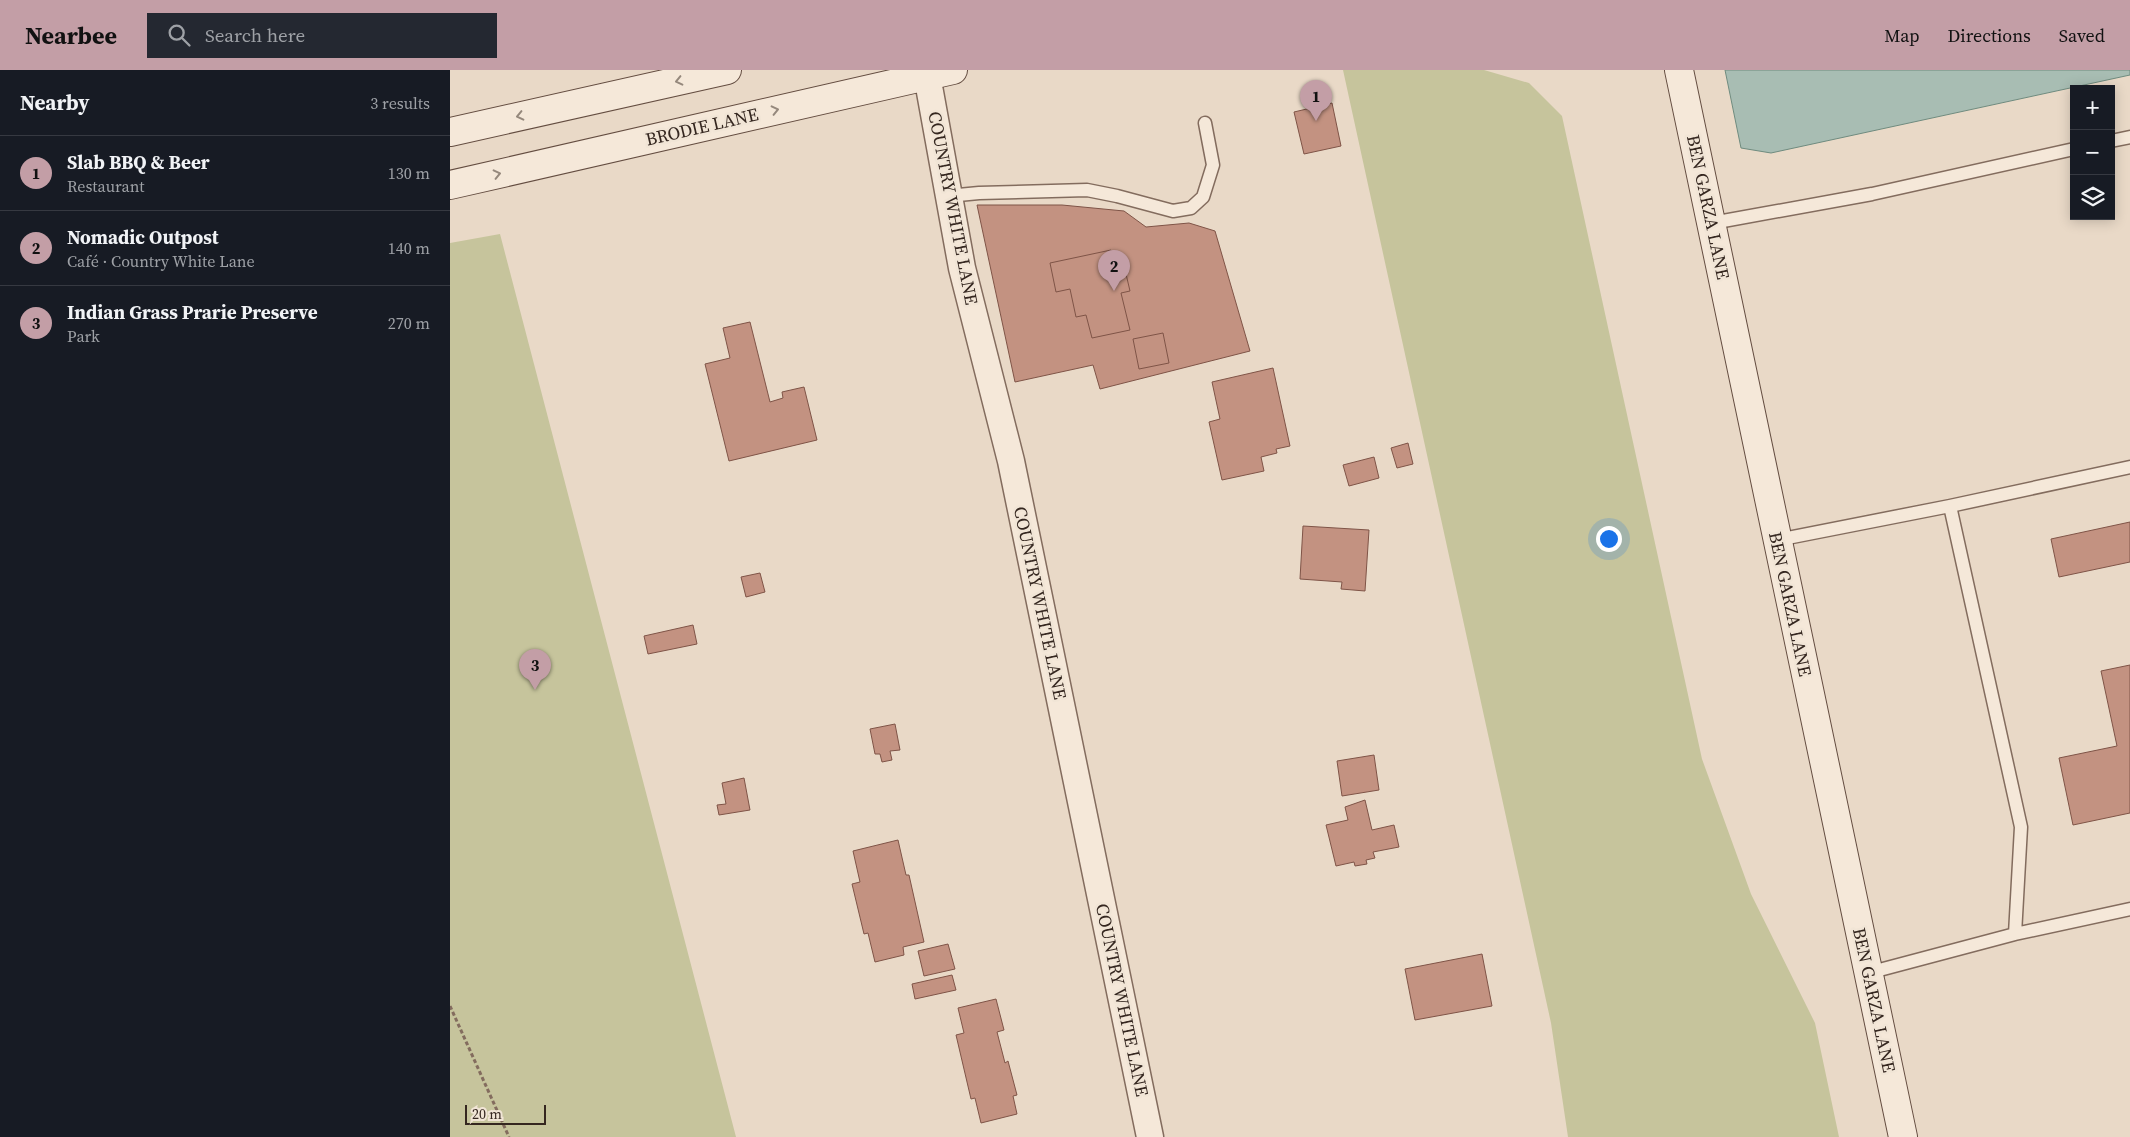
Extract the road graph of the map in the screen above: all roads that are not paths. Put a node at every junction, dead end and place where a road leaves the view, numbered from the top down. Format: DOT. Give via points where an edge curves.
graph roads {
  1 [pos="726,70"];
  2 [pos="953,70"];
  3 [pos="1679,70"];
  4 [pos="926,73"];
  5 [pos="1205,123"];
  6 [pos="450,132"];
  7 [pos="2130,137"];
  8 [pos="2115,140"];
  9 [pos="2070,150"];
  10 [pos="450,185"];
  11 [pos="948,196"];
  12 [pos="1712,223"];
  13 [pos="2130,467"];
  14 [pos="1950,506"];
  15 [pos="1777,540"];
  16 [pos="2130,909"];
  17 [pos="2015,934"];
  18 [pos="1868,973"];
  19 [pos="1150,1137"];
  20 [pos="1903,1137"];
  1 -- 6 [label="street, one-way"];
  2 -- 4 [label="street, BRODIE LANE"];
  3 -- 12 [label="street, BEN GARZA LANE"];
  10 -- 4 [label="street, BRODIE LANE, one-way"];
  4 -- 11 [label="street, COUNTRY WHITE LANE"];
  5 -- 11 [label="lane" via="1213,165 1203,197 1191,208 1173,211 1087,190 979,192"];
  7 -- 8 [label="lane"];
  9 -- 12 [label="lane" via="1872,194"];
  11 -- 19 [label="street, COUNTRY WHITE LANE" via="962,268 1011,461"];
  12 -- 15 [label="street, BEN GARZA LANE"];
  13 -- 14 [label="lane"];
  14 -- 15 [label="lane"];
  14 -- 17 [label="lane" via="2021,827"];
  15 -- 18 [label="street, BEN GARZA LANE"];
  16 -- 17 [label="lane"];
  17 -- 18 [label="lane"];
  18 -- 20 [label="street, BEN GARZA LANE"];
}
